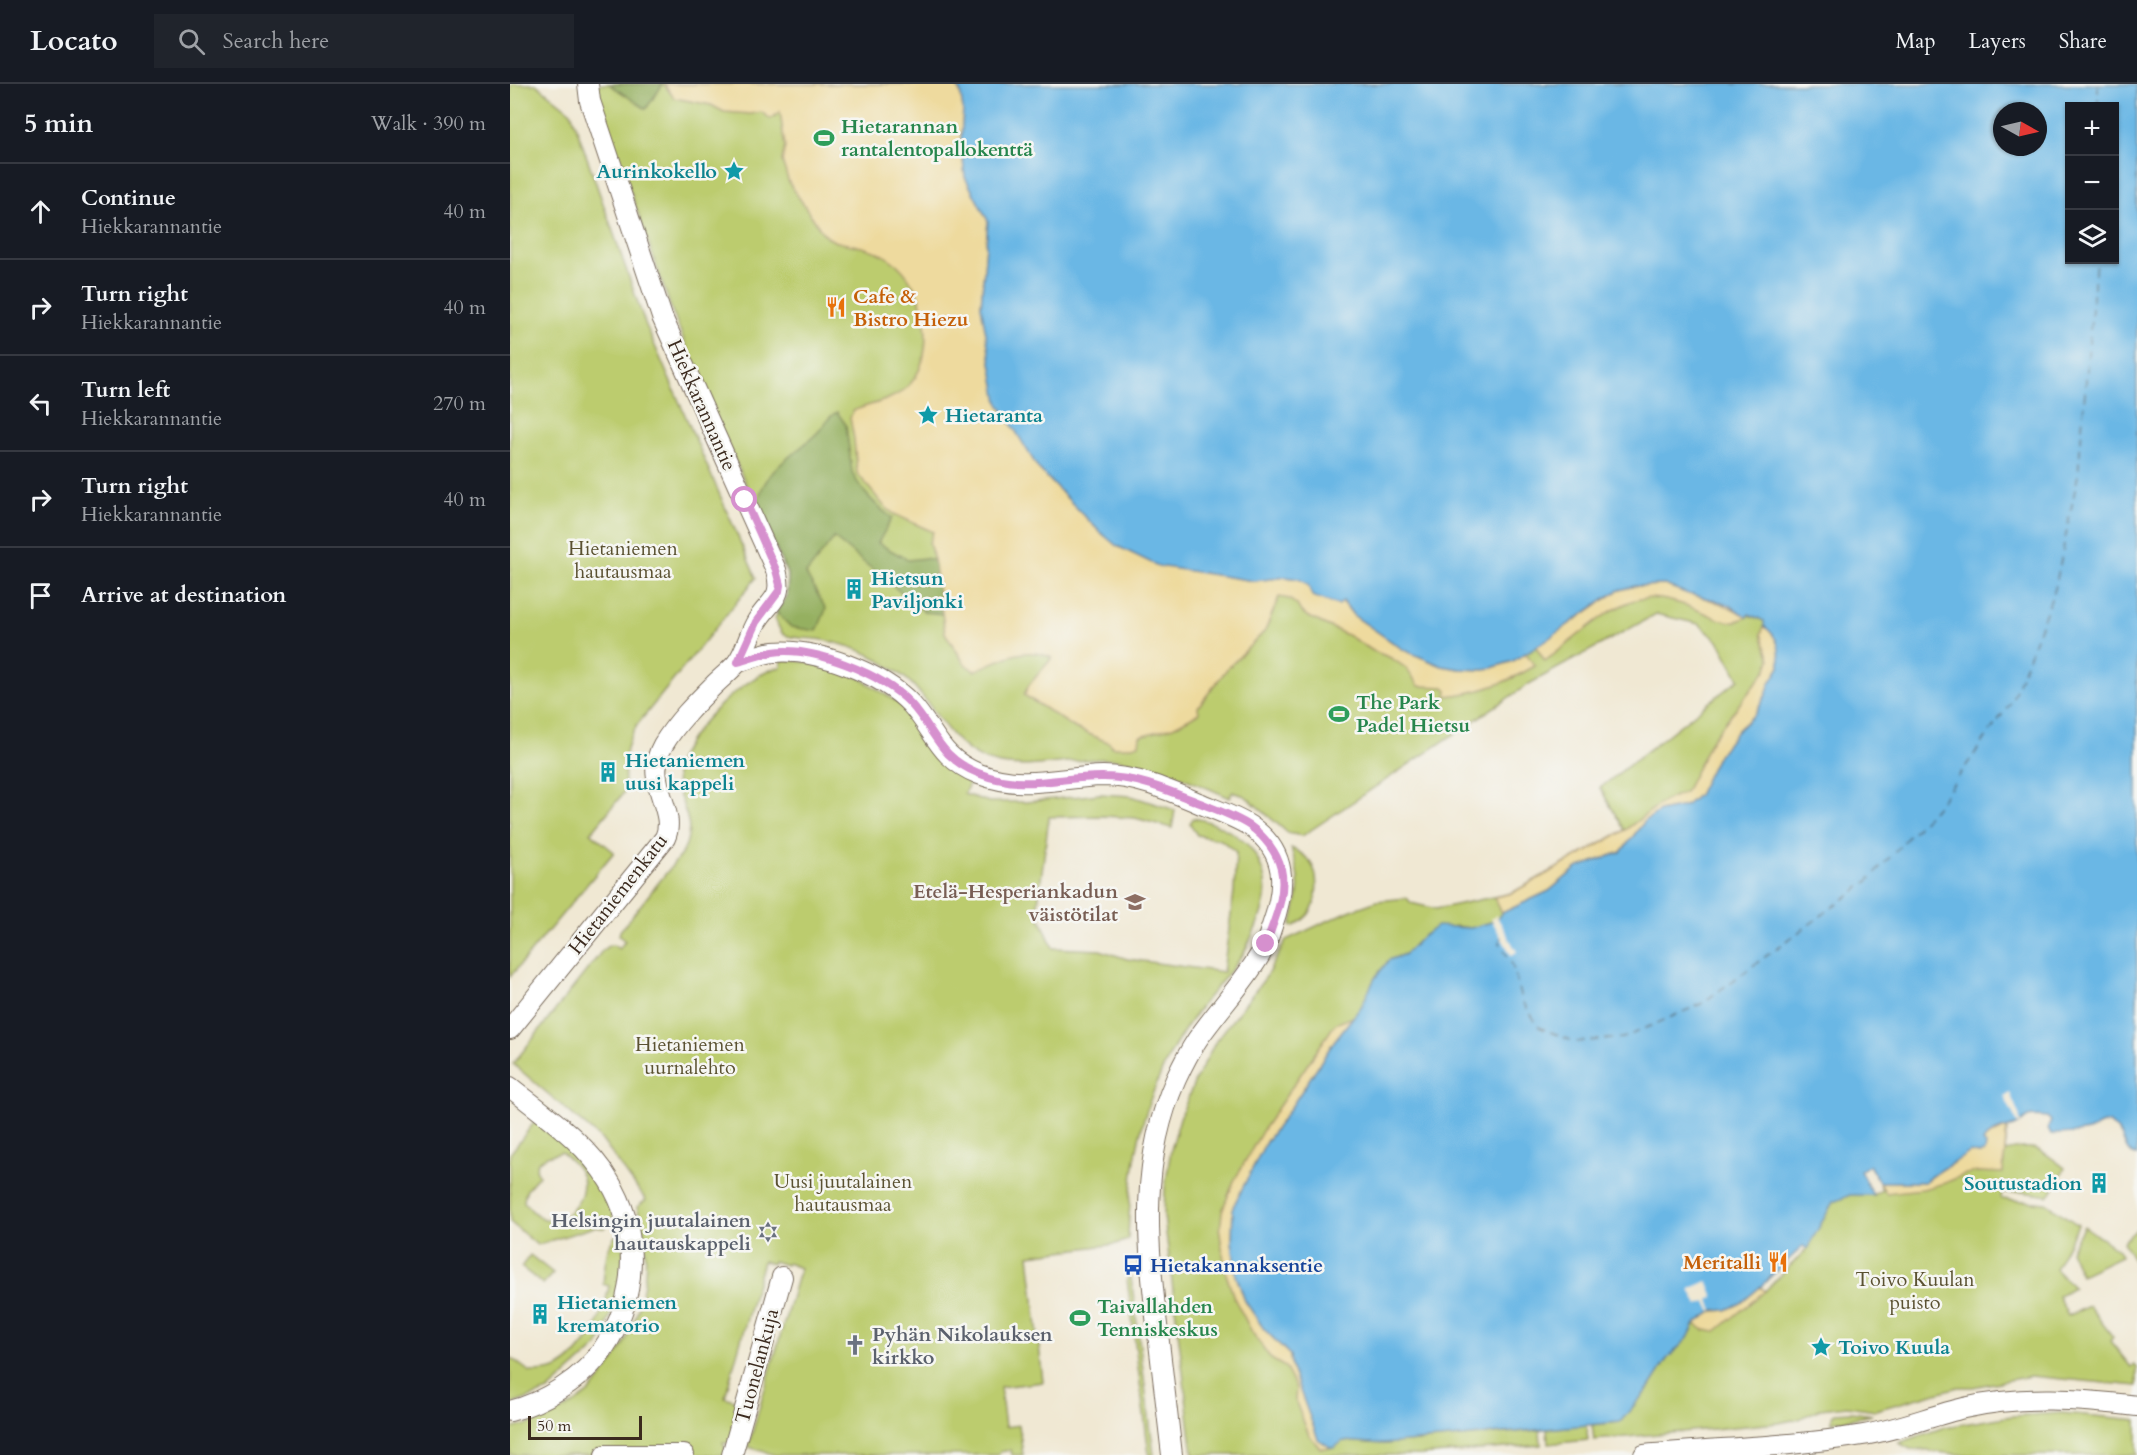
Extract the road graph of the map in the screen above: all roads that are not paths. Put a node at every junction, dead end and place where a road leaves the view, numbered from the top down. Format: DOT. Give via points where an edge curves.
graph roads {
  1 [pos="588,84"];
  2 [pos="738,662"];
  3 [pos="510,1029"];
  4 [pos="510,1087"];
  5 [pos="782,1277"];
  6 [pos="2137,1406"];
  7 [pos="510,1411"];
  8 [pos="605,1455"];
  9 [pos="684,1455"];
  10 [pos="732,1455"];
  11 [pos="1172,1455"];
  12 [pos="1644,1455"];
  1 -- 2 [label="street, Hiekkarannantie" via="590,101 662,317 780,585 756,622"];
  2 -- 3 [label="street, Hietaniemenkatu" via="695,704 663,745 656,763 656,780 668,825 665,838"];
  2 -- 11 [label="street" via="778,652 841,662 885,684 909,702 940,747 980,774 1037,783 1103,776 1133,779 1229,815 1250,826 1274,852 1281,867 1282,893 1265,947 1195,1042 1157,1133 1150,1178 1149,1262"];
  4 -- 7 [label="street" via="582,1146 599,1165 624,1212 632,1252 630,1283 620,1317 603,1350 551,1396"];
  5 -- 10 [label="street, Tuonelankuja"];
  6 -- 12 [label="street" via="2050,1399 1998,1402 1863,1435"];
  8 -- 9 [label="street"];
}
